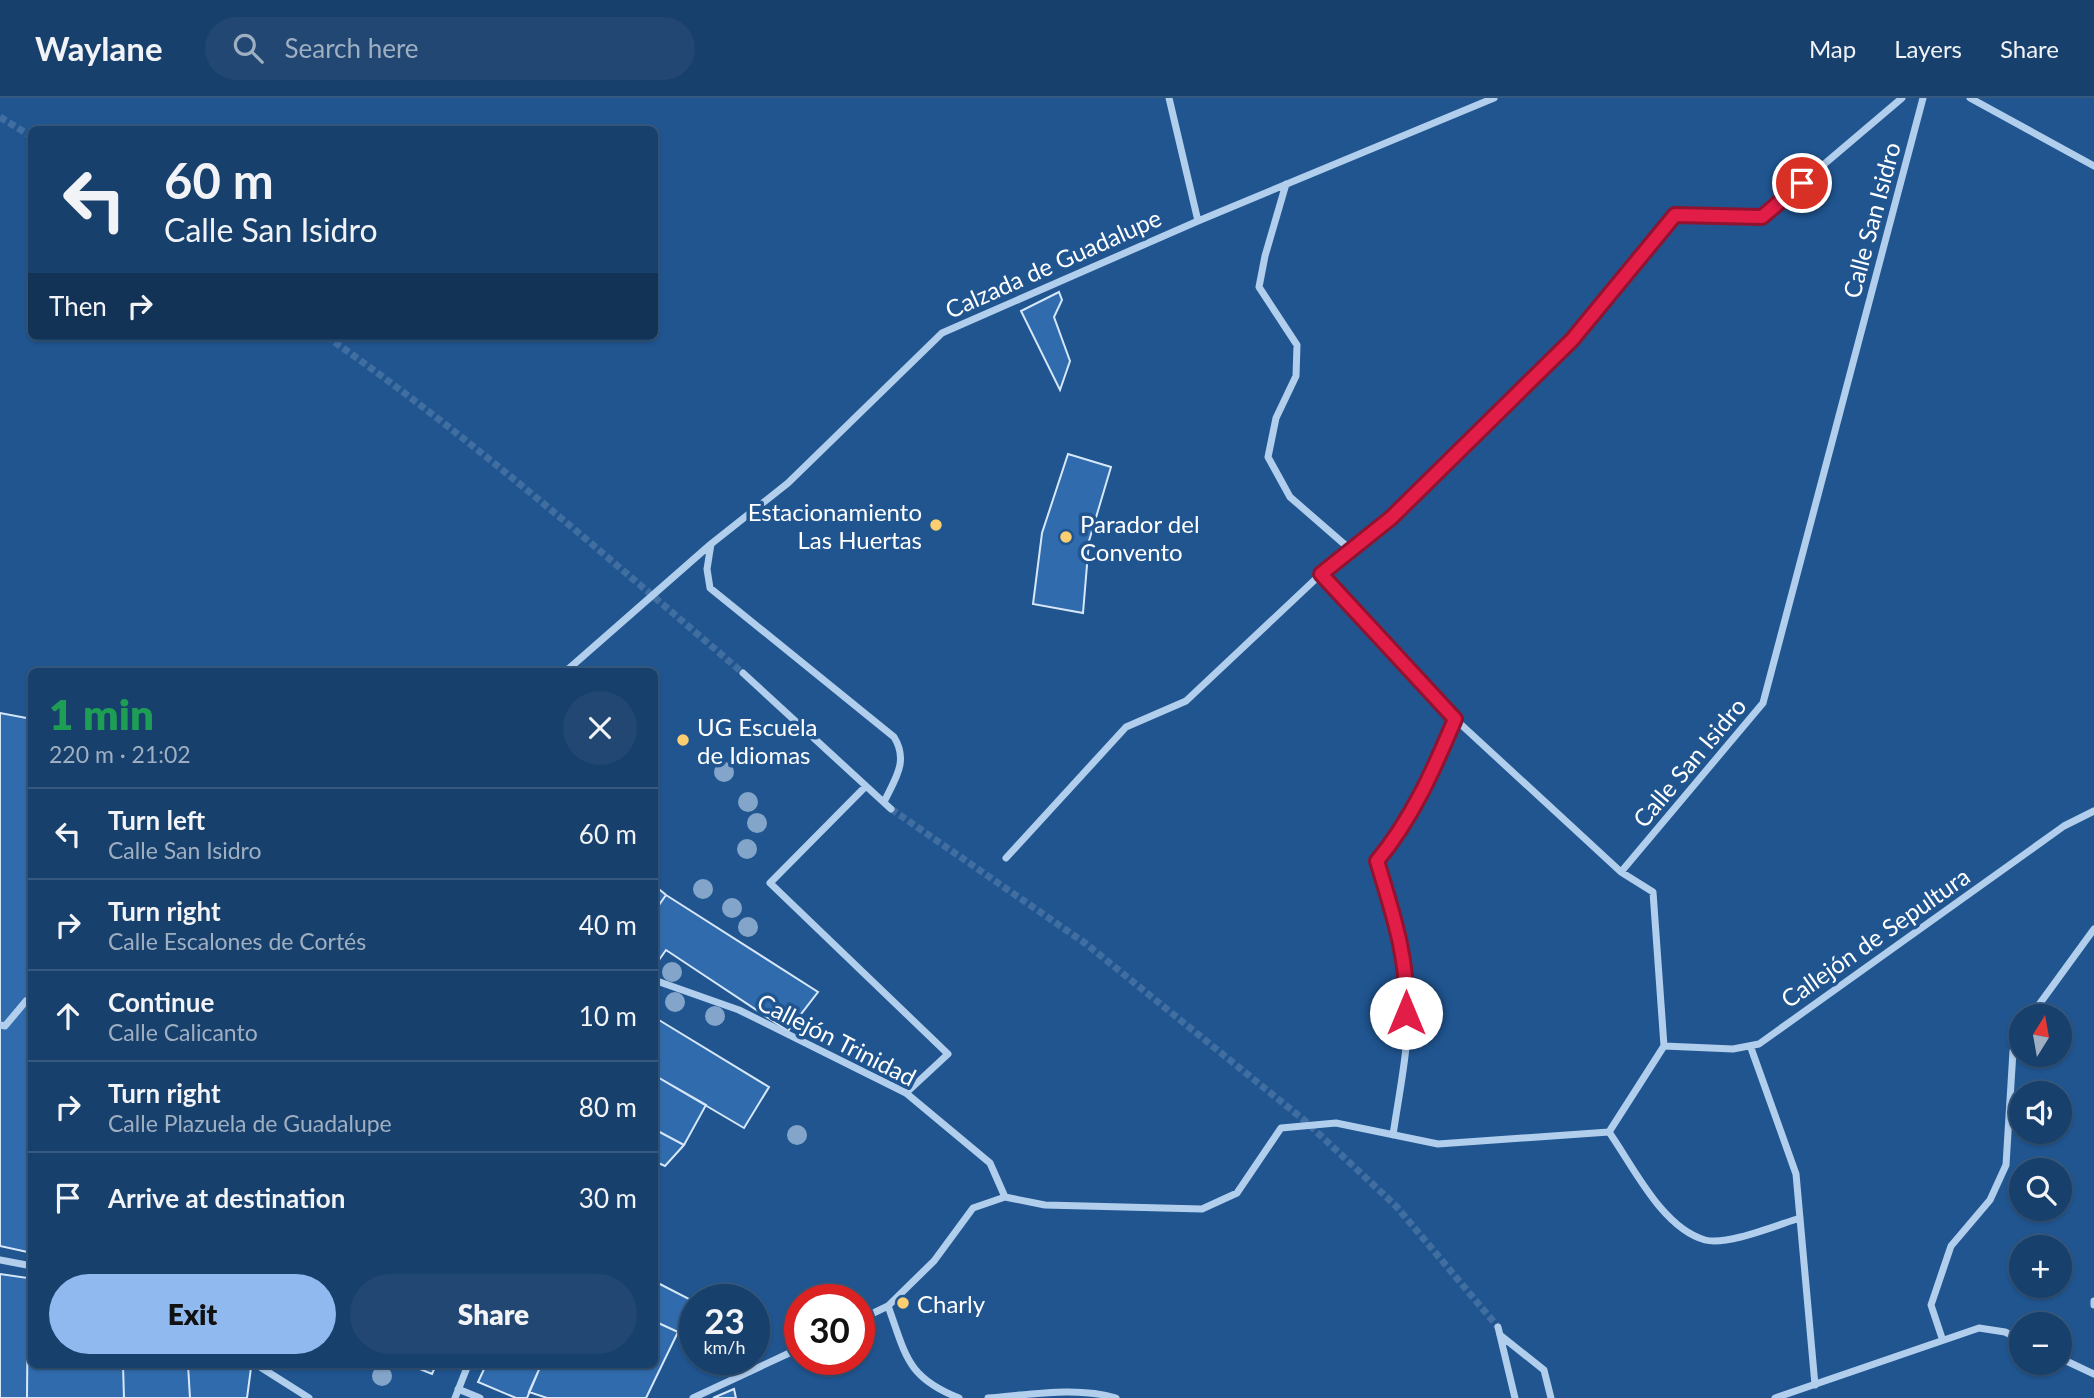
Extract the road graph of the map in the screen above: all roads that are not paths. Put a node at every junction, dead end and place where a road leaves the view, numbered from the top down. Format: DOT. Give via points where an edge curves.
graph roads {
  1 [pos="1169,98"];
  2 [pos="1494,98"];
  3 [pos="1902,98"];
  4 [pos="1923,98"];
  5 [pos="1970,98"];
  6 [pos="2094,166"];
  7 [pos="1286,184"];
  8 [pos="1198,221"];
  9 [pos="711,544"];
  10 [pos="1351,550"];
  11 [pos="1321,574"];
  12 [pos="570,668"];
  13 [pos="743,673"];
  14 [pos="1455,719"];
  15 [pos="866,786"];
  16 [pos="884,802"];
  17 [pos="891,809"];
  18 [pos="2094,811"];
  19 [pos="1006,858"];
  20 [pos="1621,873"];
  21 [pos="2094,929"];
  22 [pos="658,981"];
  23 [pos="26,1001"];
  24 [pos="2039,1004"];
  25 [pos="0,1025"];
  26 [pos="1664,1045"];
  27 [pos="1751,1048"];
  28 [pos="2012,1068"];
  29 [pos="906,1093"];
  30 [pos="1609,1132"];
  31 [pos="1393,1135"];
  32 [pos="1005,1197"];
  33 [pos="1800,1219"];
  34 [pos="0,1260"];
  35 [pos="28,1265"];
  36 [pos="888,1306"];
  37 [pos="875,1312"];
  38 [pos="2009,1334"];
  39 [pos="1942,1338"];
  40 [pos="784,1355"];
  41 [pos="2072,1364"];
  42 [pos="262,1368"];
  43 [pos="467,1368"];
  44 [pos="2094,1374"];
  45 [pos="1815,1385"];
  46 [pos="458,1390"];
  47 [pos="309,1398"];
  48 [pos="455,1398"];
  49 [pos="480,1398"];
  50 [pos="693,1398"];
  51 [pos="959,1398"];
  52 [pos="988,1398"];
  53 [pos="1116,1398"];
  54 [pos="1515,1398"];
  55 [pos="1551,1398"];
  56 [pos="1775,1398"];
  1 -- 8 [label="street"];
  2 -- 7 [label="street, Calzada de Guadalupe"];
  3 -- 10 [label="street" via="1762,217 1675,215 1572,340 1391,518"];
  4 -- 20 [label="street, Calle San Isidro" via="1763,704"];
  5 -- 6 [label="street"];
  7 -- 8 [label="street, Calzada de Guadalupe"];
  7 -- 10 [label="street" via="1259,288 1297,345 1296,376 1276,418 1268,457 1290,497"];
  8 -- 9 [label="street, Calzada de Guadalupe" via="942,333 788,483"];
  9 -- 12 [label="street, Calzada de Guadalupe"];
  9 -- 16 [label="street" via="710,588 894,737 902,765"];
  10 -- 11 [label="street"];
  11 -- 14 [label="street"];
  11 -- 19 [label="street" via="1186,701 1126,727"];
  13 -- 15 [label="street"];
  14 -- 20 [label="street"];
  14 -- 31 [label="street" via="1416,803 1377,861 1397,925 1407,987 1404,1067"];
  15 -- 16 [label="street"];
  15 -- 29 [label="street" via="770,883 948,1054"];
  16 -- 17 [label="street"];
  18 -- 27 [label="street, Callejón de Sepultura" via="2064,826"];
  20 -- 26 [label="street" via="1653,892"];
  21 -- 24 [label="street"];
  22 -- 29 [label="street, Callejón Trinidad" via="740,1010"];
  23 -- 25 [label="street" via="5,1026"];
  26 -- 27 [label="street"];
  26 -- 30 [label="street"];
  27 -- 33 [label="street" via="1796,1174"];
  28 -- 39 [label="street" via="2006,1165 1990,1200 1951,1246 1931,1305"];
  29 -- 32 [label="street, Callejón Trinidad" via="990,1163"];
  30 -- 31 [label="street" via="1438,1144"];
  30 -- 33 [label="street" via="1667,1217 1706,1240 1737,1237"];
  31 -- 32 [label="street" via="1336,1123 1281,1128 1237,1193 1202,1209 1045,1205"];
  32 -- 36 [label="street" via="973,1208 934,1261"];
  33 -- 45 [label="street"];
  34 -- 35 [label="street"];
  36 -- 37 [label="street"];
  36 -- 51 [label="street" via="909,1364 934,1388"];
  38 -- 39 [label="street" via="1979,1328"];
  39 -- 45 [label="street"];
  40 -- 50 [label="street"];
  41 -- 44 [label="street"];
  42 -- 47 [label="street"];
  43 -- 46 [label="street"];
  45 -- 56 [label="street"];
  46 -- 48 [label="street"];
  46 -- 49 [label="street"];
  52 -- 53 [label="street" via="1041,1393"];
  54 -- 55 [label="street" via="1499,1331 1544,1370"];
}
